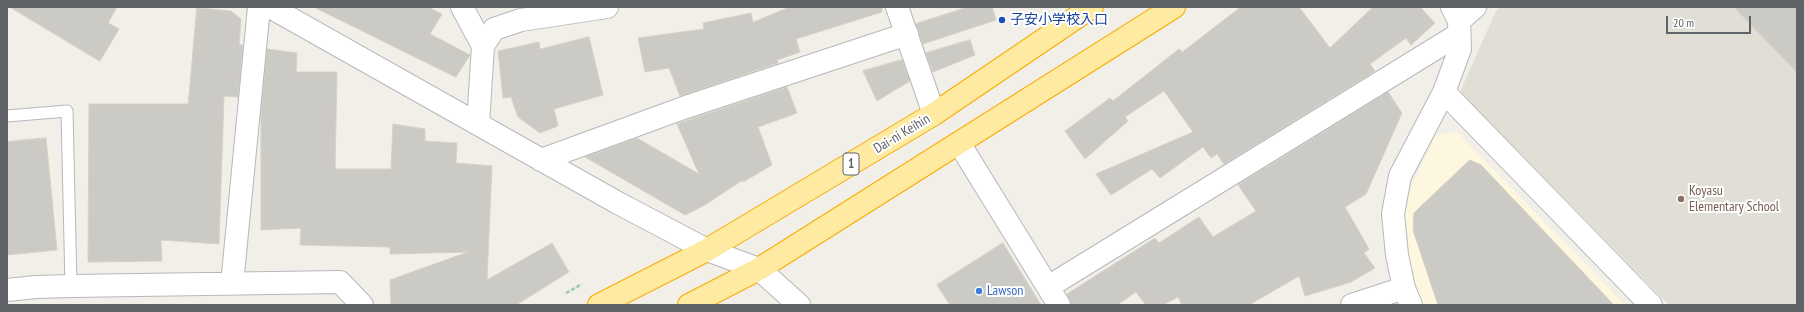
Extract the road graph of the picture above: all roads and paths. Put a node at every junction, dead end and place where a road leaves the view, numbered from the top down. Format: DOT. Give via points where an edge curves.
graph roads {
  1 [pos="259,7"];
  2 [pos="270,7"];
  3 [pos="462,7"];
  4 [pos="607,7"];
  5 [pos="897,7"];
  6 [pos="1092,7"];
  7 [pos="1174,7"];
  8 [pos="1475,7"];
  9 [pos="1457,21"];
  10 [pos="907,34"];
  11 [pos="483,46"];
  12 [pos="1444,92"];
  13 [pos="934,114"];
  14 [pos="7,116"];
  15 [pos="478,124"];
  16 [pos="959,143"];
  17 [pos="541,160"];
  18 [pos="707,250"];
  19 [pos="759,269"];
  20 [pos="232,284"];
  21 [pos="71,286"];
  22 [pos="7,290"];
  23 [pos="37,296"];
  24 [pos="1054,296"];
  25 [pos="1408,296"];
  26 [pos="362,305"];
  27 [pos="599,305"];
  28 [pos="689,305"];
  29 [pos="799,305"];
  30 [pos="1352,305"];
  31 [pos="1651,305"];
  1 -- 20 [label="street"];
  2 -- 15 [label="street"];
  3 -- 11 [label="street"];
  4 -- 11 [label="street" via="521,20 494,30"];
  5 -- 10 [label="street"];
  6 -- 13 [label="highway, Dai-ni Keihin / 1"];
  7 -- 16 [label="highway"];
  8 -- 9 [label="street"];
  9 -- 12 [label="street" via="1460,49"];
  9 -- 24 [label="street"];
  10 -- 13 [label="street"];
  10 -- 17 [label="street" via="686,107"];
  11 -- 15 [label="street"];
  12 -- 25 [label="street" via="1400,176 1393,214 1397,255"];
  12 -- 31 [label="street"];
  13 -- 18 [label="highway, Dai-ni Keihin / 1"];
  14 -- 21 [label="lane" via="67,111"];
  15 -- 17 [label="street"];
  16 -- 19 [label="highway"];
  16 -- 24 [label="street"];
  17 -- 18 [label="street"];
  18 -- 19 [label="street"];
  18 -- 27 [label="highway, Dai-ni Keihin / 1"];
  19 -- 28 [label="highway"];
  19 -- 29 [label="street"];
  20 -- 21 [label="street"];
  20 -- 26 [label="street" via="340,282"];
  21 -- 23 [label="street"];
  22 -- 23 [label="street"];
  25 -- 30 [label="street"];
}
